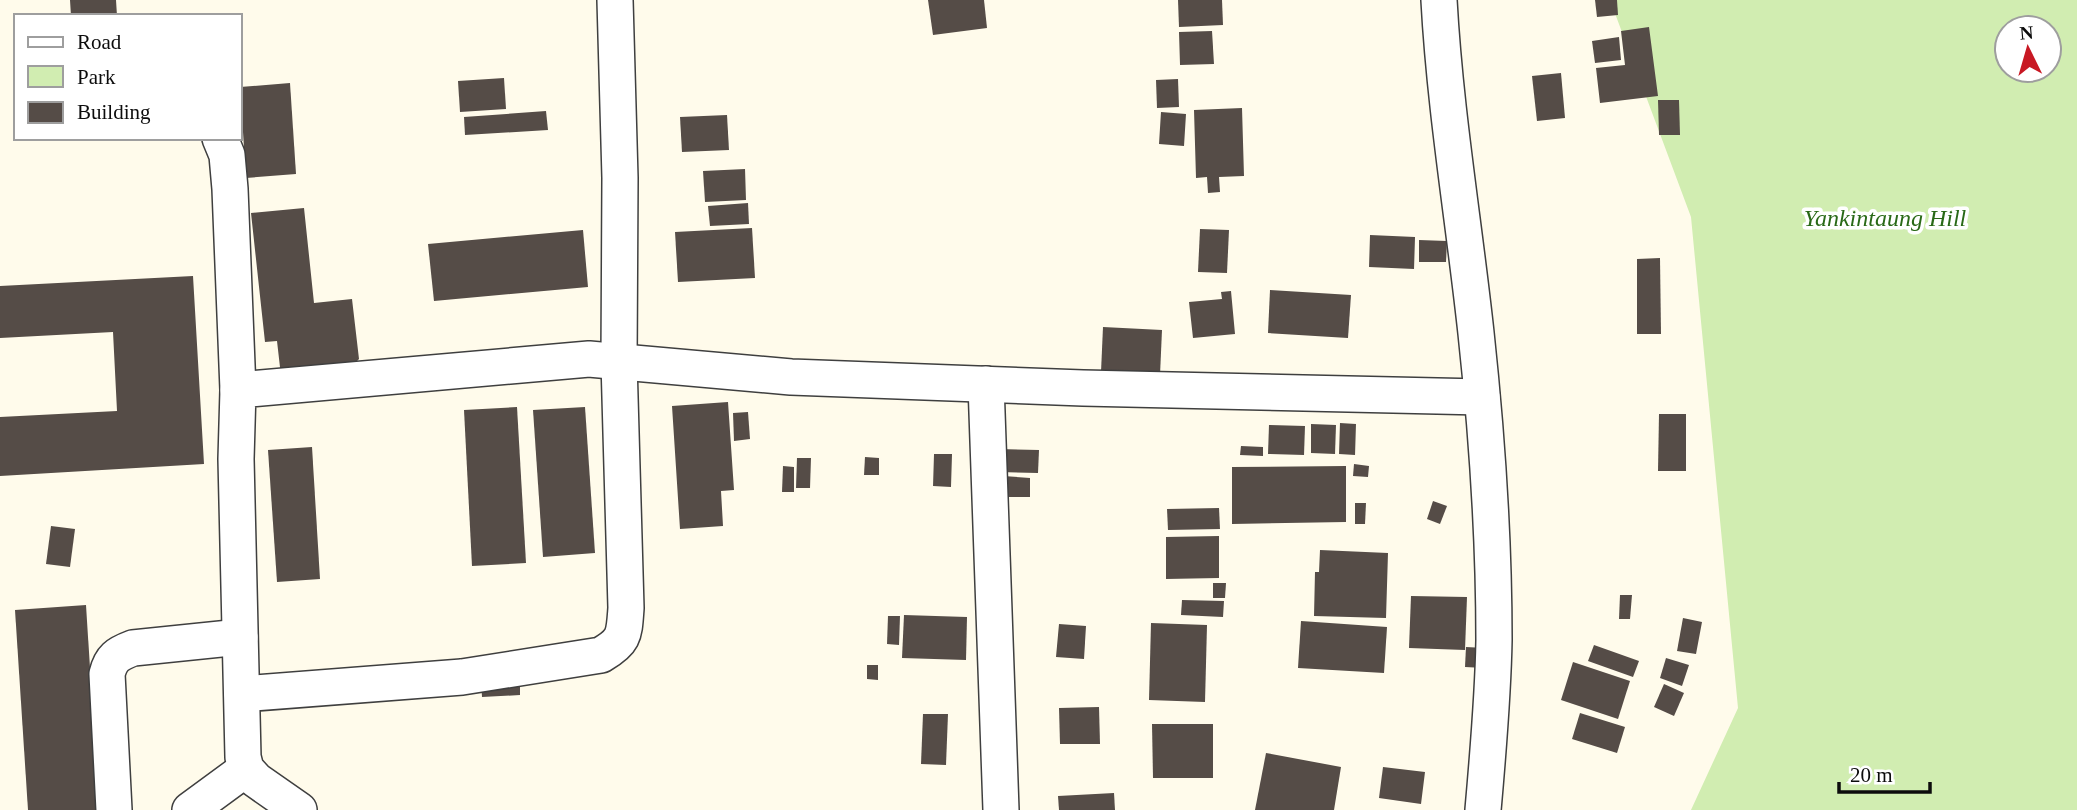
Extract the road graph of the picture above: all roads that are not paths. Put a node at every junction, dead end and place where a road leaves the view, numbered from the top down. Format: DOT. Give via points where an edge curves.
graph roads {
  1 [pos="615,0"];
  2 [pos="1439,0"];
  3 [pos="221,140"];
  4 [pos="619,362"];
  5 [pos="986,384"];
  6 [pos="238,390"];
  7 [pos="1482,397"];
  8 [pos="240,637"];
  9 [pos="242,694"];
  10 [pos="246,769"];
  11 [pos="114,810"];
  12 [pos="190,810"];
  13 [pos="299,810"];
  14 [pos="1001,810"];
  15 [pos="1483,810"];
  1 -- 4 [label="street"];
  2 -- 7 [label="street" via="1442,65"];
  3 -- 6 [label="street" via="230,189"];
  4 -- 5 [label="street" via="791,377"];
  4 -- 6 [label="street" via="589,359"];
  4 -- 9 [label="street" via="626,608 618,645 601,655 462,677"];
  5 -- 7 [label="street"];
  5 -- 14 [label="street"];
  6 -- 8 [label="street"];
  7 -- 15 [label="street" via="1494,642"];
  8 -- 9 [label="street"];
  8 -- 11 [label="street" via="132,648 110,661"];
  9 -- 10 [label="street"];
  10 -- 12 [label="street"];
  10 -- 13 [label="street"];
}
